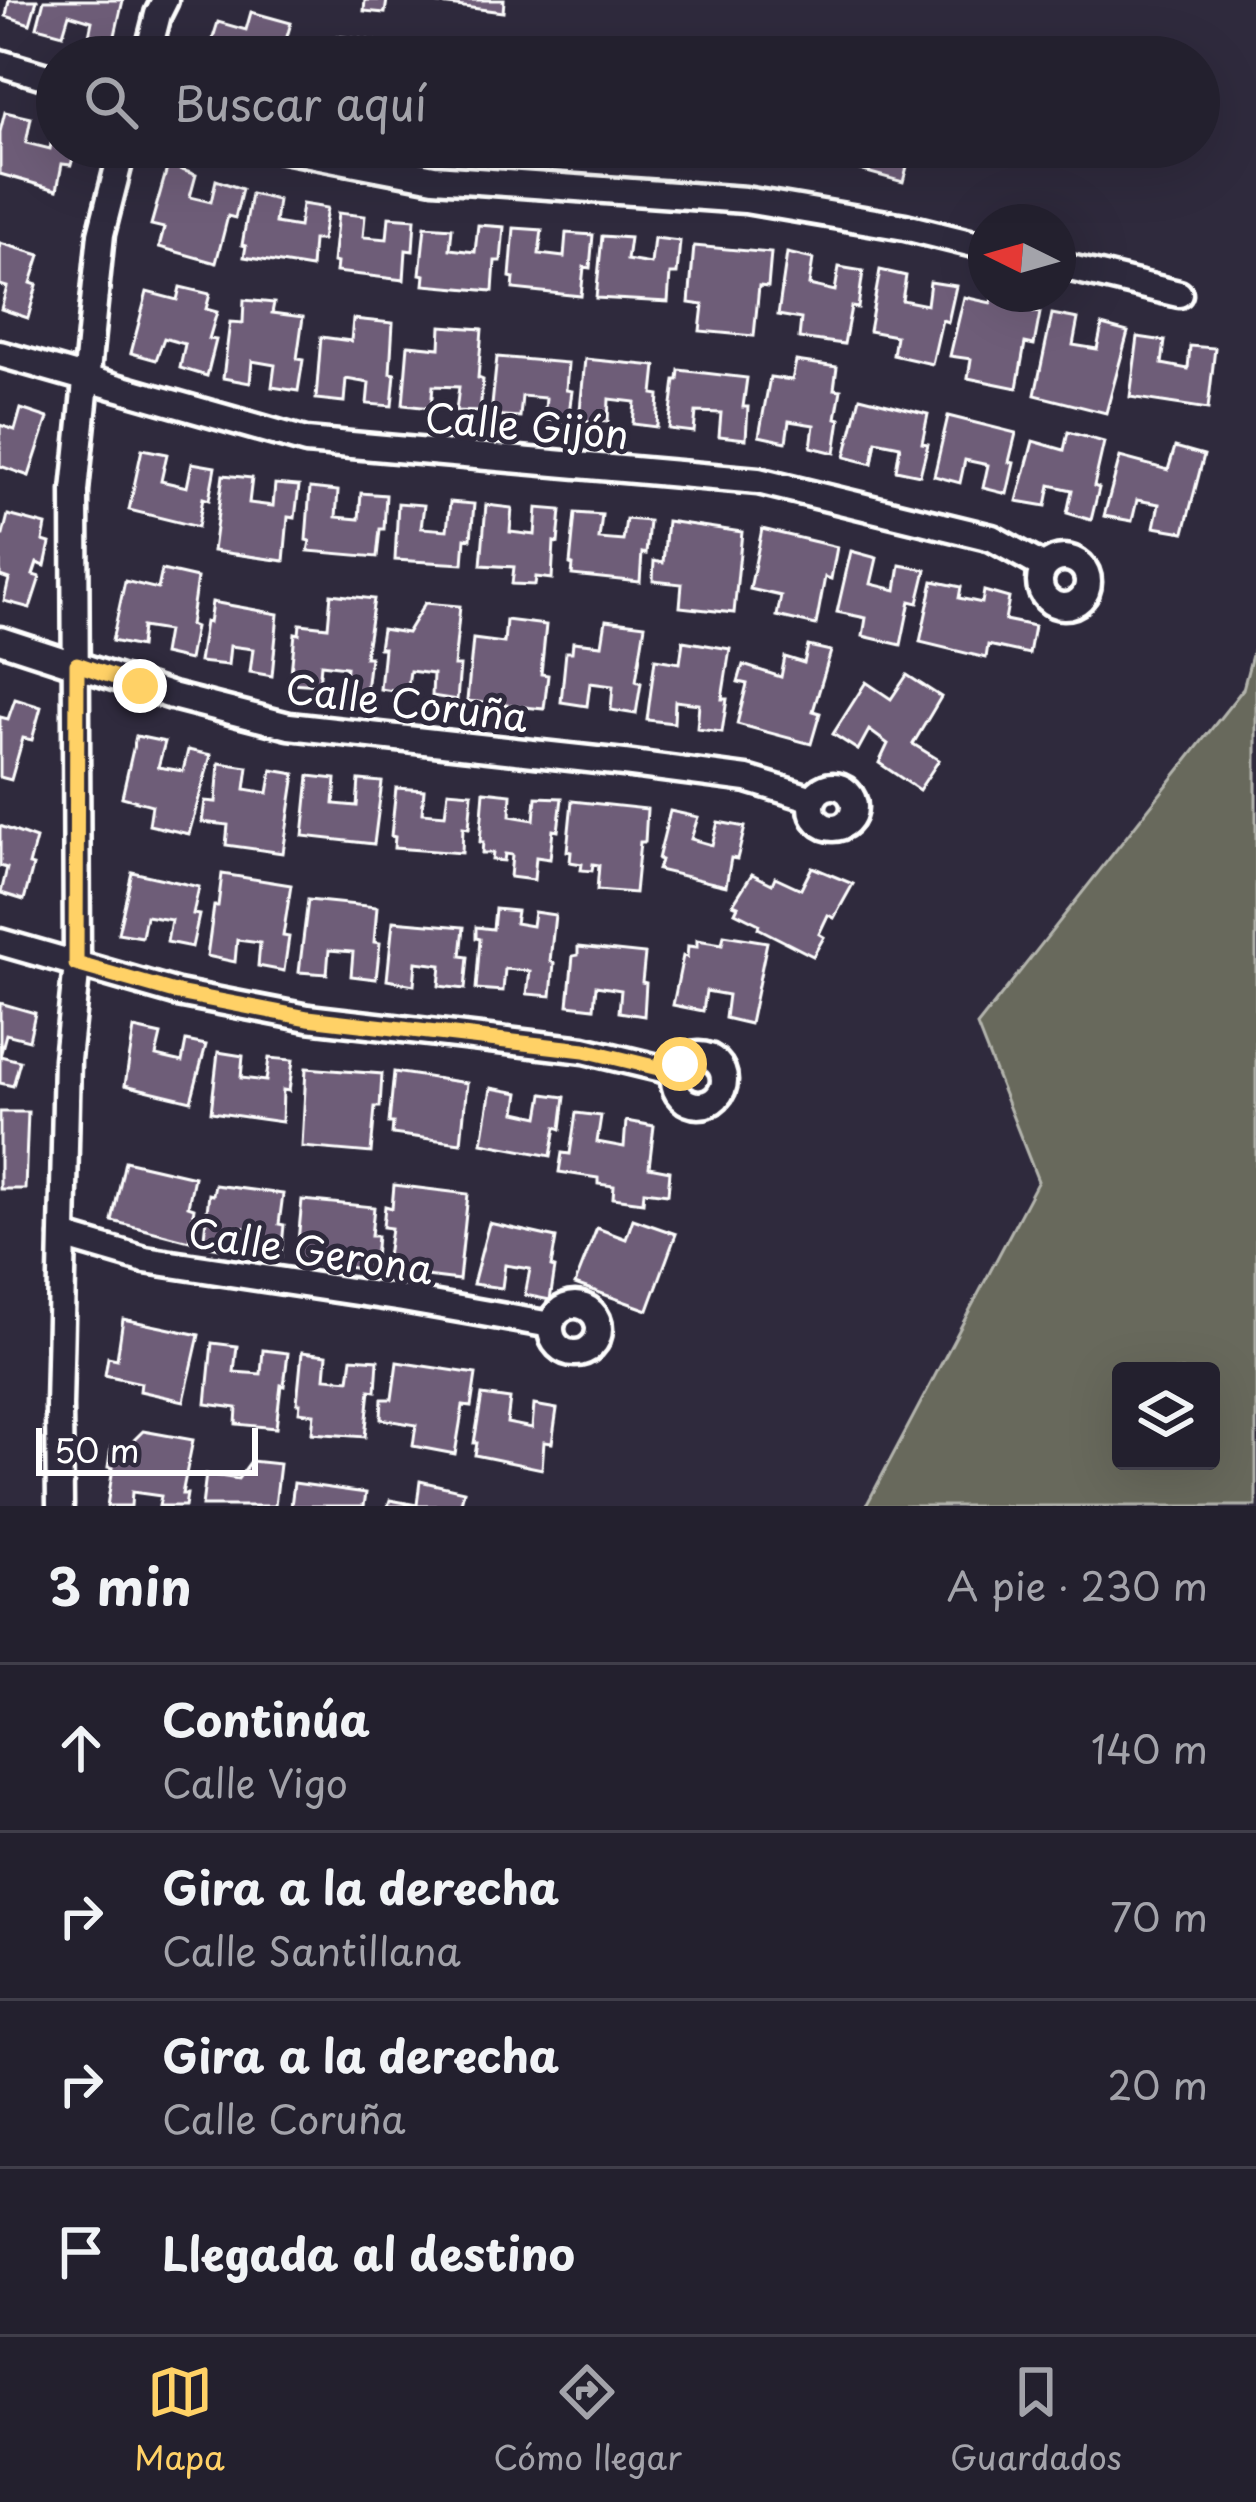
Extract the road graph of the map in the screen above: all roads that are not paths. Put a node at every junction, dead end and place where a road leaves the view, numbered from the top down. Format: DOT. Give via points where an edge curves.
graph roads {
  1 [pos="165,0"];
  2 [pos="152,36"];
  3 [pos="0,63"];
  4 [pos="36,74"];
  5 [pos="118,168"];
  6 [pos="382,168"];
  7 [pos="968,243"];
  8 [pos="1076,269"];
  9 [pos="1179,294"];
  10 [pos="0,354"];
  11 [pos="84,380"];
  12 [pos="1044,567"];
  13 [pos="0,640"];
  14 [pos="77,664"];
  15 [pos="813,799"];
  16 [pos="0,941"];
  17 [pos="76,964"];
  18 [pos="675,1072"];
  19 [pos="63,1236"];
  20 [pos="551,1325"];
  21 [pos="60,1506"];
  1 -- 2 [label="street"];
  3 -- 4 [label="street"];
  5 -- 11 [label="street" via="101,234"];
  6 -- 7 [label="street" via="745,200"];
  8 -- 9 [label="street"];
  10 -- 11 [label="street, Calle Gijón"];
  11 -- 12 [label="street, Calle Gijón" via="306,441 758,481 992,538"];
  11 -- 14 [label="street" via="75,491"];
  13 -- 14 [label="street, Calle Coruña"];
  14 -- 15 [label="street, Calle Coruña" via="289,726 747,779"];
  14 -- 17 [label="street"];
  16 -- 17 [label="street"];
  17 -- 18 [label="street" via="308,1018 584,1050"];
  17 -- 19 [label="street"];
  19 -- 20 [label="street, Calle Gerona" via="145,1260"];
  19 -- 21 [label="street"];
}
